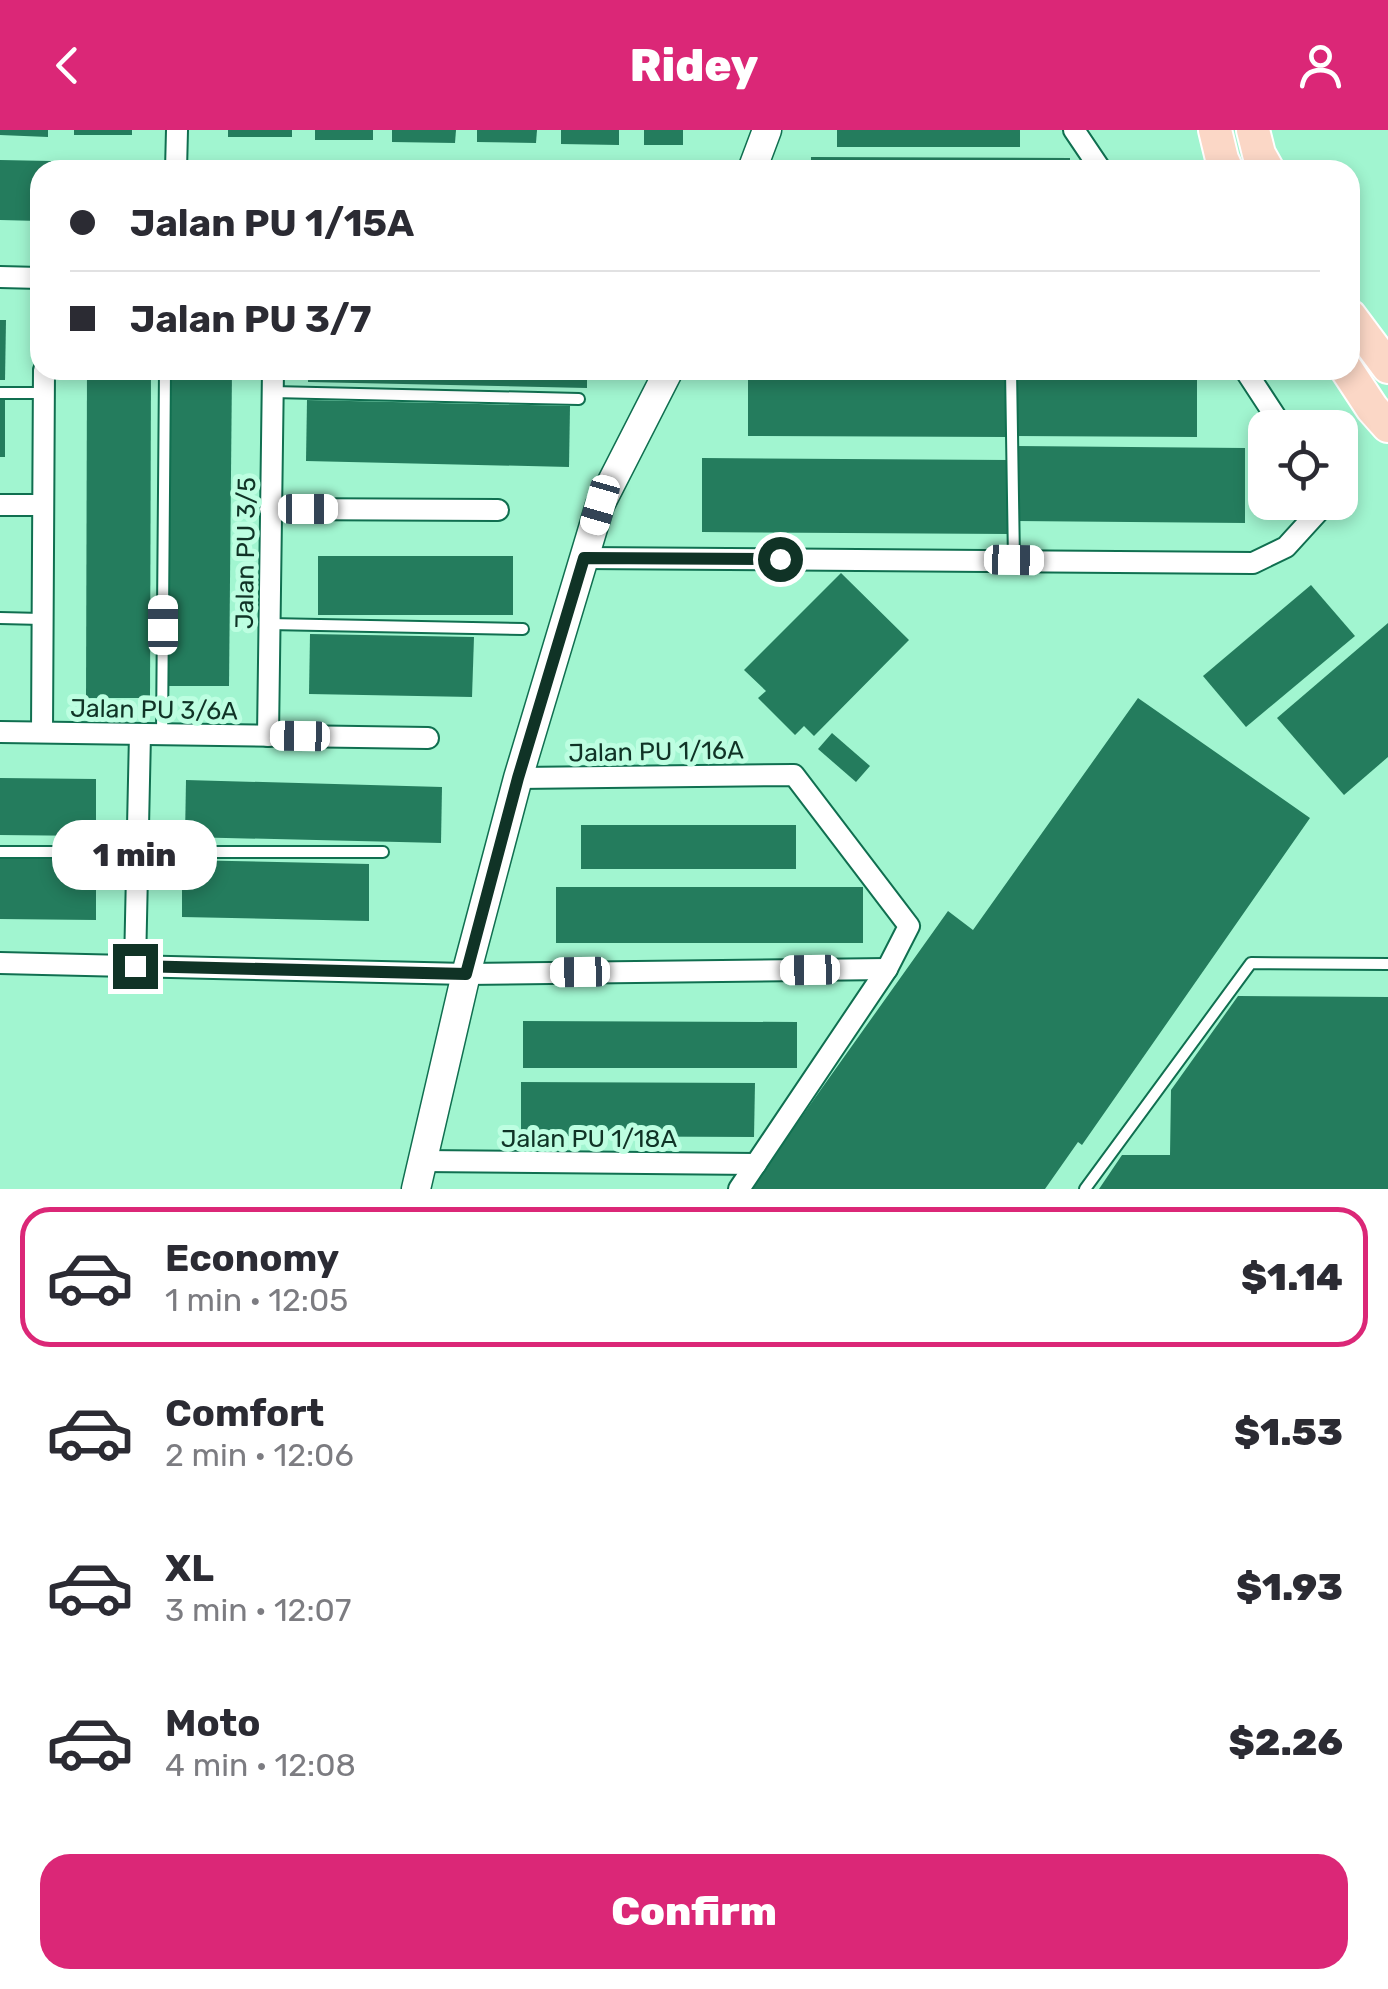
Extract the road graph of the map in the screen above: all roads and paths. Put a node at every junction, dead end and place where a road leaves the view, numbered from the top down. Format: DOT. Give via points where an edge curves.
graph roads {
  1 [pos="177,130"];
  2 [pos="768,130"];
  3 [pos="1074,130"];
  4 [pos="1215,130"];
  5 [pos="1253,130"];
  6 [pos="176,160"];
  7 [pos="756,160"];
  8 [pos="1094,160"];
  9 [pos="1222,160"];
  10 [pos="1263,160"];
  11 [pos="0,278"];
  12 [pos="30,278"];
  13 [pos="1360,329"];
  14 [pos="1388,367"];
  15 [pos="44,380"];
  16 [pos="165,380"];
  17 [pos="273,380"];
  18 [pos="665,380"];
  19 [pos="1011,380"];
  20 [pos="1251,380"];
  21 [pos="1354,380"];
  22 [pos="272,392"];
  23 [pos="0,393"];
  24 [pos="44,393"];
  25 [pos="579,399"];
  26 [pos="1272,410"];
  27 [pos="1388,426"];
  28 [pos="0,504"];
  29 [pos="42,505"];
  30 [pos="270,509"];
  31 [pos="498,510"];
  32 [pos="1311,520"];
  33 [pos="584,558"];
  34 [pos="1014,560"];
  35 [pos="0,618"];
  36 [pos="42,619"];
  37 [pos="268,624"];
  38 [pos="523,629"];
  39 [pos="0,732"];
  40 [pos="42,732"];
  41 [pos="140,734"];
  42 [pos="162,734"];
  43 [pos="268,736"];
  44 [pos="428,738"];
  45 [pos="518,778"];
  46 [pos="0,852"];
  47 [pos="383,852"];
  48 [pos="138,854"];
  49 [pos="0,963"];
  50 [pos="1388,964"];
  51 [pos="135,966"];
  52 [pos="887,969"];
  53 [pos="466,974"];
  54 [pos="422,1161"];
  55 [pos="756,1164"];
  56 [pos="416,1189"];
  57 [pos="739,1189"];
  58 [pos="1085,1189"];
  1 -- 6 [label="street"];
  2 -- 7 [label="street"];
  3 -- 8 [label="street"];
  4 -- 9 [label="main road"];
  5 -- 10 [label="main road"];
  11 -- 12 [label="street"];
  13 -- 14 [label="main road"];
  15 -- 24 [label="street"];
  16 -- 42 [label="lane"];
  17 -- 22 [label="street, Jalan PU 3/5"];
  18 -- 33 [label="street" via="600,505"];
  19 -- 34 [label="lane"];
  20 -- 26 [label="street"];
  21 -- 27 [label="main road"];
  22 -- 25 [label="lane"];
  22 -- 30 [label="street, Jalan PU 3/5"];
  23 -- 24 [label="lane"];
  24 -- 29 [label="street"];
  28 -- 29 [label="street"];
  29 -- 36 [label="street"];
  30 -- 31 [label="street"];
  30 -- 37 [label="street, Jalan PU 3/5"];
  32 -- 34 [label="street" via="1286,547 1253,562"];
  33 -- 34 [label="street"];
  33 -- 45 [label="street"];
  35 -- 36 [label="lane"];
  36 -- 40 [label="street"];
  37 -- 38 [label="lane"];
  37 -- 43 [label="street, Jalan PU 3/5"];
  39 -- 40 [label="street, Jalan PU 3/6A"];
  40 -- 41 [label="street, Jalan PU 3/6A"];
  41 -- 42 [label="street, Jalan PU 3/6A"];
  41 -- 48 [label="street"];
  42 -- 43 [label="street, Jalan PU 3/6A"];
  43 -- 44 [label="street, Jalan PU 3/6A"];
  45 -- 52 [label="street, Jalan PU 1/16A" via="794,775 909,926"];
  45 -- 53 [label="street"];
  46 -- 48 [label="lane"];
  47 -- 48 [label="lane"];
  48 -- 51 [label="street"];
  49 -- 51 [label="street"];
  50 -- 58 [label="lane" via="1252,963"];
  51 -- 53 [label="street"];
  52 -- 53 [label="street"];
  52 -- 55 [label="street"];
  53 -- 54 [label="street"];
  54 -- 55 [label="street, Jalan PU 1/18A"];
  54 -- 56 [label="street"];
  55 -- 57 [label="street"];
}
